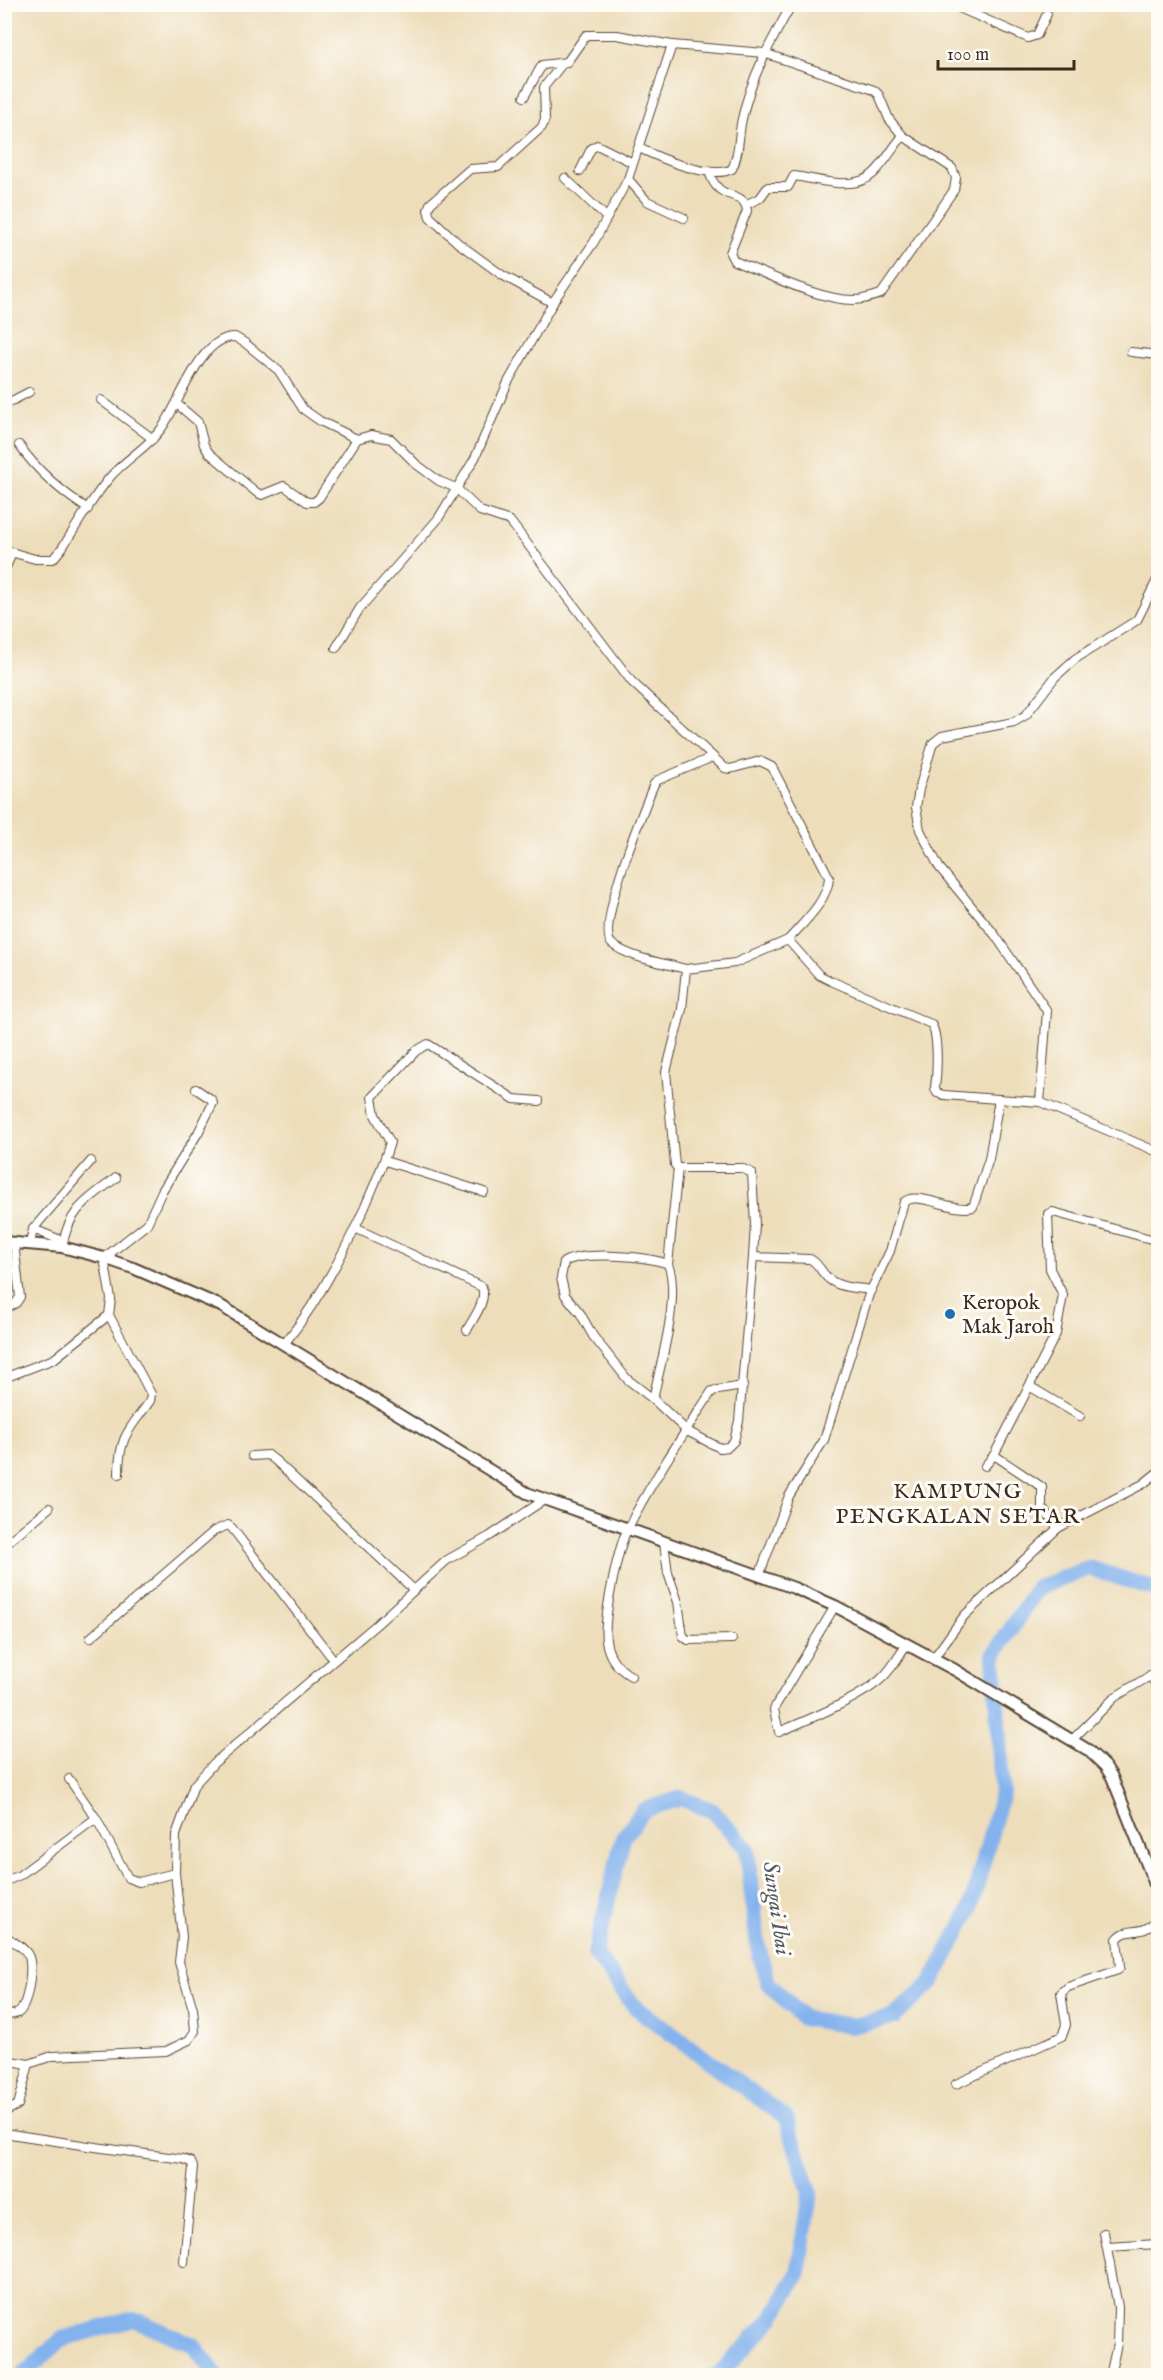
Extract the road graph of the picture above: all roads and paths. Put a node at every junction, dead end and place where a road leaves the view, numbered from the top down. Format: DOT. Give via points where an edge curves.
graph roads {
  1 [pos="792,4"];
  2 [pos="950,4"];
  3 [pos="1047,14"];
  4 [pos="672,45"];
  5 [pos="764,53"];
  6 [pos="563,63"];
  7 [pos="524,97"];
  8 [pos="903,136"];
  9 [pos="639,148"];
  10 [pos="633,163"];
  11 [pos="580,171"];
  12 [pos="709,171"];
  13 [pos="565,178"];
  14 [pos="628,179"];
  15 [pos="747,204"];
  16 [pos="607,218"];
  17 [pos="684,218"];
  18 [pos="553,303"];
  19 [pos="1131,352"];
  20 [pos="1158,355"];
  21 [pos="29,392"];
  22 [pos="101,400"];
  23 [pos="177,404"];
  24 [pos="4,405"];
  25 [pos="153,439"];
  26 [pos="357,439"];
  27 [pos="19,445"];
  28 [pos="456,488"];
  29 [pos="88,509"];
  30 [pos="8,552"];
  31 [pos="4,572"];
  32 [pos="1158,578"];
  33 [pos="336,648"];
  34 [pos="712,757"];
  35 [pos="788,940"];
  36 [pos="686,969"];
  37 [pos="196,1089"];
  38 [pos="999,1099"];
  39 [pos="539,1101"];
  40 [pos="1040,1102"];
  41 [pos="1158,1152"];
  42 [pos="91,1161"];
  43 [pos="385,1161"];
  44 [pos="678,1168"];
  45 [pos="116,1178"];
  46 [pos="484,1192"];
  47 [pos="33,1228"];
  48 [pos="355,1228"];
  49 [pos="1158,1241"];
  50 [pos="9,1242"];
  51 [pos="30,1244"];
  52 [pos="62,1244"];
  53 [pos="753,1257"];
  54 [pos="104,1258"];
  55 [pos="668,1264"];
  56 [pos="871,1290"];
  57 [pos="4,1309"];
  58 [pos="109,1315"];
  59 [pos="467,1330"];
  60 [pos="285,1343"];
  61 [pos="4,1378"];
  62 [pos="743,1386"];
  63 [pos="1029,1386"];
  64 [pos="653,1399"];
  65 [pos="1080,1416"];
  66 [pos="687,1431"];
  67 [pos="994,1455"];
  68 [pos="252,1456"];
  69 [pos="985,1466"];
  70 [pos="1158,1472"];
  71 [pos="119,1474"];
  72 [pos="544,1500"];
  73 [pos="50,1508"];
  74 [pos="1059,1528"];
  75 [pos="627,1530"];
  76 [pos="664,1543"];
  77 [pos="4,1545"];
  78 [pos="759,1576"];
  79 [pos="413,1590"];
  80 [pos="834,1606"];
  81 [pos="90,1638"];
  82 [pos="732,1639"];
  83 [pos="906,1644"];
  84 [pos="333,1659"];
  85 [pos="933,1659"];
  86 [pos="1158,1671"];
  87 [pos="1150,1675"];
  88 [pos="631,1677"];
  89 [pos="1158,1688"];
  90 [pos="1072,1740"];
  91 [pos="69,1779"];
  92 [pos="96,1818"];
  93 [pos="175,1873"];
  94 [pos="4,1882"];
  95 [pos="1158,1892"];
  96 [pos="1158,1921"];
  97 [pos="4,1934"];
  98 [pos="4,2014"];
  99 [pos="4,2060"];
  100 [pos="29,2064"];
  101 [pos="956,2084"];
  102 [pos="4,2112"];
  103 [pos="4,2133"];
  104 [pos="1104,2233"];
  105 [pos="1158,2244"];
  106 [pos="1107,2247"];
  107 [pos="184,2262"];
  108 [pos="1110,2376"];
  1 -- 5 [label="street"];
  2 -- 3 [label="street" via="1028,38 1037,35"];
  4 -- 5 [label="street"];
  4 -- 6 [label="street" via="591,34 581,40"];
  4 -- 9 [label="street"];
  5 -- 8 [label="street" via="874,90"];
  5 -- 12 [label="street" via="742,118 732,169"];
  6 -- 7 [label="street" via="542,65"];
  6 -- 18 [label="street" via="544,87 542,126 498,167 470,170 428,210 430,217 458,243 502,275"];
  8 -- 15 [label="street" via="871,176 863,180 840,183 794,176 788,187 768,187 760,198"];
  8 -- 15 [label="street" via="952,168 956,184 881,294 854,300 831,297 734,261 730,253"];
  9 -- 10 [label="street"];
  9 -- 12 [label="street" via="661,159"];
  10 -- 11 [label="street" via="597,145"];
  10 -- 14 [label="street"];
  12 -- 15 [label="street" via="712,184 720,191"];
  13 -- 16 [label="street"];
  14 -- 16 [label="street"];
  14 -- 17 [label="street" via="647,201"];
  16 -- 18 [label="street"];
  18 -- 28 [label="street" via="508,382"];
  19 -- 20 [label="street"];
  21 -- 24 [label="street"];
  22 -- 25 [label="street"];
  23 -- 25 [label="street"];
  23 -- 26 [label="street" via="194,368 221,340 235,337 279,371 303,409"];
  23 -- 26 [label="street" via="198,422 209,453 262,495 284,486 307,502 314,502"];
  25 -- 29 [label="street" via="116,471"];
  26 -- 28 [label="street" via="371,435 391,439 428,474"];
  27 -- 29 [label="street" via="39,471 65,495"];
  28 -- 33 [label="street" via="438,519 360,608"];
  28 -- 34 [label="street" via="480,511 510,521 632,682"];
  29 -- 30 [label="street" via="53,558 35,559"];
  30 -- 31 [label="street"];
  32 -- 40 [label="street" via="1137,620 1075,659 1055,677 1023,718 942,736 933,743 919,789 916,807 920,830 939,867 995,935 1047,1011"];
  34 -- 35 [label="street" via="730,770 760,761 772,767 829,877 817,905"];
  34 -- 36 [label="street" via="654,784 638,820 606,934 610,944"];
  35 -- 36 [label="street" via="735,963"];
  35 -- 38 [label="street" via="819,975 931,1024 936,1038 937,1093"];
  36 -- 44 [label="street" via="682,1009 666,1072"];
  37 -- 54 [label="street" via="213,1103 198,1133 162,1191 147,1224"];
  38 -- 40 [label="street"];
  38 -- 56 [label="street" via="989,1159 973,1207 960,1209 914,1198 904,1202 890,1251"];
  39 -- 43 [label="street" via="514,1099 428,1044 372,1097 375,1114 390,1142"];
  40 -- 41 [label="street"];
  42 -- 47 [label="street"];
  43 -- 46 [label="street"];
  43 -- 48 [label="street"];
  44 -- 53 [label="street" via="741,1168 752,1173"];
  44 -- 55 [label="street"];
  45 -- 52 [label="street" via="71,1216"];
  47 -- 51 [label="street"];
  47 -- 52 [label="street"];
  48 -- 59 [label="street" via="483,1287 482,1302"];
  48 -- 60 [label="street" via="311,1308"];
  49 -- 63 [label="street" via="1053,1212 1048,1214 1050,1269 1063,1300 1056,1334"];
  50 -- 51 [label="main road"];
  50 -- 57 [label="street" via="20,1297"];
  51 -- 52 [label="main road"];
  52 -- 54 [label="main road"];
  53 -- 56 [label="street" via="810,1259 828,1279"];
  53 -- 62 [label="street"];
  54 -- 58 [label="street" via="111,1299"];
  54 -- 60 [label="main road" via="220,1306"];
  55 -- 64 [label="street" via="671,1316"];
  55 -- 64 [label="street" via="624,1257 572,1258 564,1262 561,1278 566,1295 606,1354 627,1379"];
  56 -- 78 [label="street" via="824,1440 793,1487"];
  58 -- 61 [label="street" via="54,1359"];
  58 -- 71 [label="street" via="151,1394 120,1447"];
  60 -- 72 [label="main road" via="518,1488"];
  62 -- 66 [label="street" via="712,1391"];
  62 -- 66 [label="street" via="737,1431 728,1447 720,1448"];
  63 -- 65 [label="street"];
  63 -- 67 [label="street"];
  64 -- 66 [label="street"];
  66 -- 75 [label="street"];
  67 -- 69 [label="street"];
  67 -- 74 [label="street" via="1042,1487 1042,1508"];
  68 -- 79 [label="street" via="268,1455 276,1461"];
  70 -- 74 [label="street" via="1143,1484"];
  72 -- 75 [label="main road"];
  72 -- 79 [label="street" via="447,1560"];
  73 -- 77 [label="street"];
  74 -- 85 [label="street" via="964,1616"];
  75 -- 76 [label="main road"];
  75 -- 88 [label="street" via="606,1630 615,1665"];
  76 -- 78 [label="main road"];
  76 -- 82 [label="street" via="683,1636 688,1640"];
  78 -- 80 [label="main road"];
  79 -- 84 [label="street"];
  80 -- 83 [label="main road"];
  80 -- 83 [label="street" via="776,1705 779,1732 876,1683"];
  81 -- 84 [label="street" via="214,1531 228,1526"];
  83 -- 85 [label="main road"];
  84 -- 93 [label="street" via="201,1776 177,1828"];
  85 -- 90 [label="main road"];
  86 -- 87 [label="street"];
  87 -- 89 [label="street"];
  87 -- 90 [label="street" via="1115,1697"];
  90 -- 95 [label="main road" via="1098,1758 1112,1777"];
  91 -- 92 [label="street"];
  92 -- 93 [label="street" via="132,1881"];
  92 -- 94 [label="street" via="20,1875"];
  93 -- 100 [label="street" via="182,1937 179,1962 193,2009 195,2031 189,2040 166,2051 52,2056"];
  96 -- 101 [label="street" via="1118,1936 1118,1970 1061,1993 1066,2025 1062,2036"];
  97 -- 98 [label="street" via="21,1945 30,1958 31,1972 23,2008 18,2013"];
  99 -- 100 [label="street"];
  100 -- 102 [label="street" via="18,2105"];
  103 -- 107 [label="street" via="191,2162"];
  104 -- 106 [label="street"];
  105 -- 106 [label="street"];
  106 -- 108 [label="street" via="1118,2307 1117,2344"];
}
